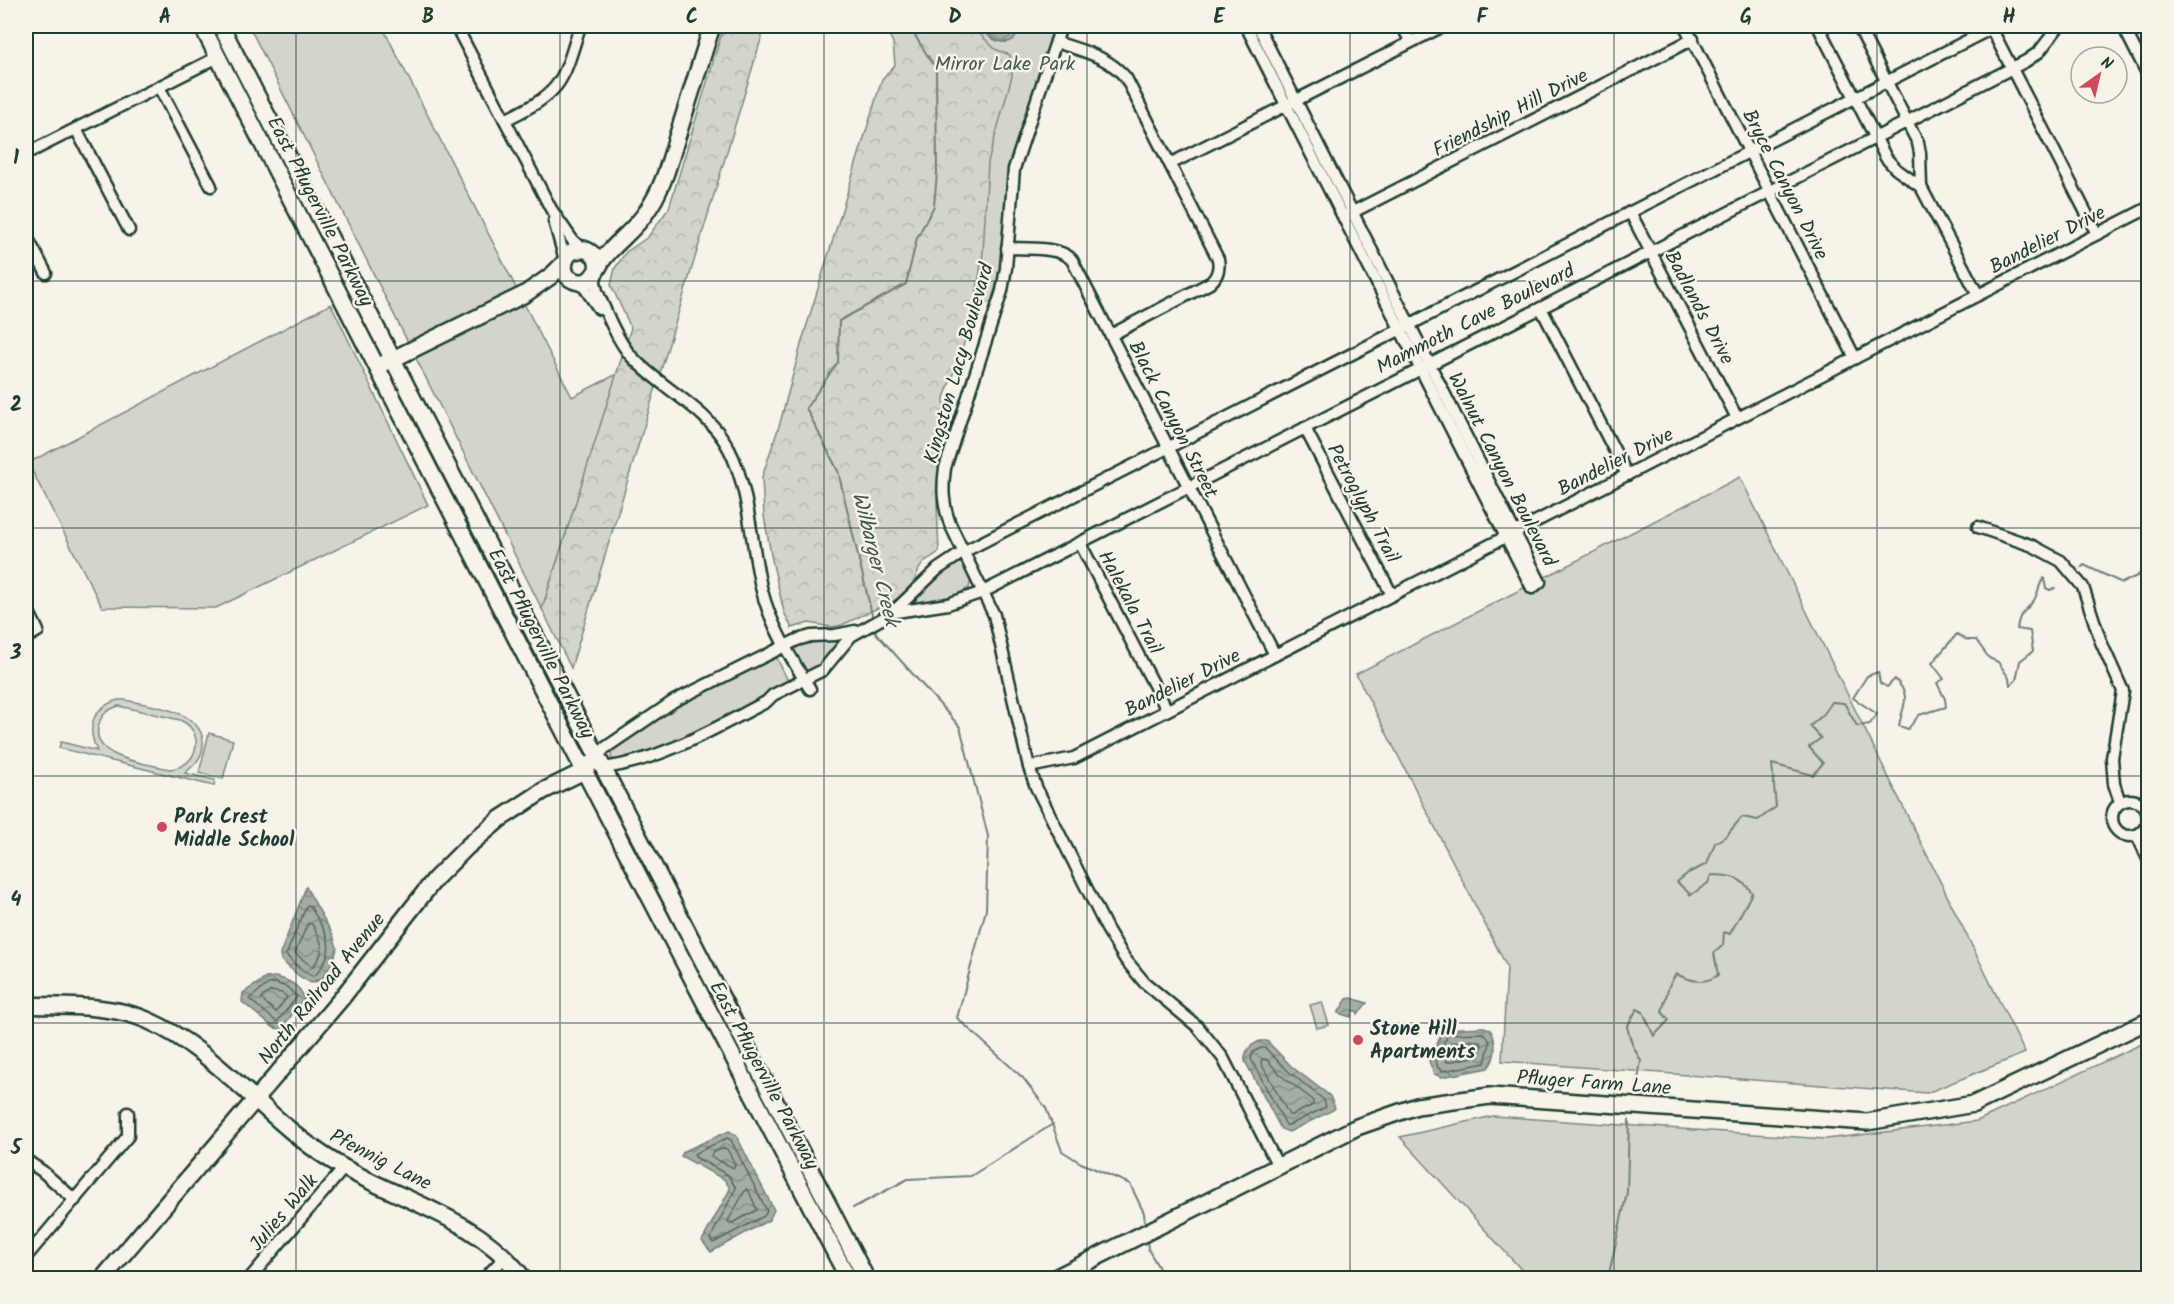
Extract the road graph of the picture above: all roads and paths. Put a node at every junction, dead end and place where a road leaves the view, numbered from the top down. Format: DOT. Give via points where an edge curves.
graph roads {
  1 [pos="202,26"];
  2 [pos="221,26"];
  3 [pos="456,26"];
  4 [pos="580,26"];
  5 [pos="712,26"];
  6 [pos="1061,26"];
  7 [pos="1246,26"];
  8 [pos="1258,26"];
  9 [pos="1402,26"];
  10 [pos="1443,26"];
  11 [pos="1686,26"];
  12 [pos="1818,26"];
  13 [pos="1858,26"];
  14 [pos="1992,26"];
  15 [pos="2060,26"];
  16 [pos="2123,26"];
  17 [pos="1693,39"];
  18 [pos="1056,42"];
  19 [pos="1411,42"];
  20 [pos="218,57"];
  21 [pos="2012,68"];
  22 [pos="2148,75"];
  23 [pos="1887,81"];
  24 [pos="159,87"];
  25 [pos="1855,97"];
  26 [pos="1291,103"];
  27 [pos="505,120"];
  28 [pos="1907,122"];
  29 [pos="76,129"];
  30 [pos="1875,138"];
  31 [pos="1749,151"];
  32 [pos="26,154"];
  33 [pos="1170,164"];
  34 [pos="211,186"];
  35 [pos="1921,187"];
  36 [pos="1770,192"];
  37 [pos="2148,208"];
  38 [pos="550,209"];
  39 [pos="1630,212"];
  40 [pos="1348,215"];
  41 [pos="129,230"];
  42 [pos="2097,234"];
  43 [pos="26,235"];
  44 [pos="620,242"];
  45 [pos="1007,248"];
  46 [pos="586,250"];
  47 [pos="1651,252"];
  48 [pos="565,261"];
  49 [pos="596,272"];
  50 [pos="46,273"];
  51 [pos="575,281"];
  52 [pos="525,294"];
  53 [pos="1978,295"];
  54 [pos="1541,308"];
  55 [pos="1406,327"];
  56 [pos="1111,335"];
  57 [pos="621,341"];
  58 [pos="1855,358"];
  59 [pos="392,360"];
  60 [pos="1425,367"];
  61 [pos="377,368"];
  62 [pos="1737,418"];
  63 [pos="1305,428"];
  64 [pos="1170,447"];
  65 [pos="1627,475"];
  66 [pos="1188,488"];
  67 [pos="1978,526"];
  68 [pos="1510,534"];
  69 [pos="1080,543"];
  70 [pos="965,551"];
  71 [pos="983,592"];
  72 [pos="1392,595"];
  73 [pos="26,606"];
  74 [pos="892,613"];
  75 [pos="859,631"];
  76 [pos="26,638"];
  77 [pos="784,646"];
  78 [pos="1275,655"];
  79 [pos="807,684"];
  80 [pos="1167,710"];
  81 [pos="601,762"];
  82 [pos="1029,767"];
  83 [pos="584,771"];
  84 [pos="2120,802"];
  85 [pos="2137,835"];
  86 [pos="2148,859"];
  87 [pos="26,1005"];
  88 [pos="2148,1021"];
  89 [pos="755,1062"];
  90 [pos="739,1070"];
  91 [pos="256,1101"];
  92 [pos="128,1113"];
  93 [pos="26,1160"];
  94 [pos="1278,1166"];
  95 [pos="344,1168"];
  96 [pos="75,1200"];
  97 [pos="26,1257"];
  98 [pos="504,1258"];
  99 [pos="103,1278"];
  100 [pos="250,1278"];
  101 [pos="485,1278"];
  102 [pos="523,1278"];
  103 [pos="848,1278"];
  104 [pos="866,1278"];
  105 [pos="1055,1278"];
  1 -- 20 [label="street, East Pflugerville Parkway"];
  2 -- 59 [label="street, East Pflugerville Parkway"];
  3 -- 27 [label="street"];
  4 -- 27 [label="street" via="567,69 556,87 537,105"];
  5 -- 44 [label="street" via="662,187 638,224"];
  6 -- 18 [label="street, Kingston Lacy Boulevard"];
  7 -- 26 [label="street, Walnut Canyon Boulevard"];
  8 -- 26 [label="street, Walnut Canyon Boulevard"];
  9 -- 19 [label="street"];
  10 -- 19 [label="street"];
  11 -- 17 [label="street, Bryce Canyon Drive"];
  12 -- 25 [label="street"];
  13 -- 23 [label="street"];
  14 -- 21 [label="street"];
  14 -- 23 [label="street, Mammoth Cave Boulevard"];
  15 -- 21 [label="street, Mammoth Cave Boulevard" via="2037,54"];
  16 -- 22 [label="street"];
  17 -- 31 [label="street, Bryce Canyon Drive"];
  17 -- 40 [label="street, Friendship Hill Drive"];
  18 -- 33 [label="street" via="1101,57 1118,68"];
  18 -- 45 [label="street, Kingston Lacy Boulevard" via="1014,169"];
  19 -- 26 [label="street"];
  20 -- 24 [label="street"];
  20 -- 61 [label="street, East Pflugerville Parkway"];
  21 -- 28 [label="street, Mammoth Cave Boulevard"];
  21 -- 42 [label="street"];
  23 -- 25 [label="street, Mammoth Cave Boulevard"];
  23 -- 28 [label="street"];
  24 -- 29 [label="street"];
  24 -- 34 [label="street"];
  25 -- 30 [label="street"];
  25 -- 31 [label="street, Mammoth Cave Boulevard"];
  26 -- 33 [label="street"];
  26 -- 40 [label="street, Walnut Canyon Boulevard"];
  27 -- 38 [label="street"];
  28 -- 30 [label="street, Mammoth Cave Boulevard"];
  28 -- 35 [label="street" via="1919,147"];
  29 -- 32 [label="street"];
  29 -- 41 [label="street"];
  30 -- 35 [label="street" via="1889,163"];
  30 -- 36 [label="street, Mammoth Cave Boulevard"];
  31 -- 36 [label="street, Bryce Canyon Drive"];
  31 -- 39 [label="street, Mammoth Cave Boulevard"];
  33 -- 56 [label="street" via="1220,267 1205,287"];
  35 -- 53 [label="street"];
  36 -- 47 [label="street, Mammoth Cave Boulevard"];
  36 -- 58 [label="street, Bryce Canyon Drive"];
  37 -- 42 [label="street, Bandelier Drive"];
  38 -- 46 [label="street" via="573,241"];
  38 -- 48 [label="street"];
  39 -- 47 [label="street, Badlands Drive"];
  39 -- 55 [label="street, Mammoth Cave Boulevard"];
  40 -- 55 [label="street, Walnut Canyon Boulevard"];
  42 -- 53 [label="street, Bandelier Drive"];
  43 -- 50 [label="street"];
  44 -- 46 [label="street" via="602,250"];
  44 -- 49 [label="street" via="604,257"];
  45 -- 56 [label="street, Black Canyon Street" via="1055,251 1069,256"];
  45 -- 70 [label="street, Kingston Lacy Boulevard" via="1002,291 945,468 945,511"];
  46 -- 48 [label="street" via="574,250"];
  46 -- 49 [label="street" via="597,260"];
  47 -- 54 [label="street, Mammoth Cave Boulevard"];
  47 -- 62 [label="street, Badlands Drive"];
  48 -- 51 [label="street" via="565,272"];
  48 -- 52 [label="street"];
  49 -- 51 [label="street" via="587,281"];
  49 -- 57 [label="street" via="597,291"];
  51 -- 52 [label="street"];
  51 -- 57 [label="street" via="590,295"];
  52 -- 59 [label="street"];
  53 -- 58 [label="street, Bandelier Drive"];
  54 -- 60 [label="street, Mammoth Cave Boulevard"];
  54 -- 65 [label="street"];
  55 -- 60 [label="street, Walnut Canyon Boulevard"];
  55 -- 64 [label="street, Mammoth Cave Boulevard"];
  56 -- 64 [label="street, Black Canyon Street"];
  57 -- 77 [label="street" via="647,371 704,417 728,448 738,471 765,602"];
  58 -- 62 [label="street, Bandelier Drive"];
  59 -- 61 [label="street"];
  59 -- 81 [label="street, East Pflugerville Parkway"];
  60 -- 63 [label="street, Mammoth Cave Boulevard"];
  60 -- 68 [label="street, Walnut Canyon Boulevard"];
  61 -- 83 [label="street, East Pflugerville Parkway"];
  62 -- 65 [label="street, Bandelier Drive"];
  63 -- 66 [label="street, Mammoth Cave Boulevard"];
  63 -- 72 [label="street, Petroglyph Trail"];
  64 -- 66 [label="street, Black Canyon Street"];
  64 -- 70 [label="street, Mammoth Cave Boulevard"];
  65 -- 68 [label="street, Bandelier Drive"];
  66 -- 69 [label="street, Mammoth Cave Boulevard"];
  66 -- 78 [label="street, Black Canyon Street"];
  67 -- 84 [label="street" via="2061,561 2083,587 2123,691 2112,758"];
  68 -- 72 [label="street, Bandelier Drive"];
  69 -- 71 [label="street, Mammoth Cave Boulevard"];
  69 -- 80 [label="street, Halekala Trail"];
  70 -- 71 [label="street, Kingston Lacy Boulevard"];
  70 -- 74 [label="street, Mammoth Cave Boulevard" via="938,568"];
  71 -- 74 [label="street, Mammoth Cave Boulevard" via="948,604"];
  71 -- 82 [label="street, Kingston Lacy Boulevard" via="997,625"];
  72 -- 78 [label="street, Bandelier Drive"];
  73 -- 76 [label="street" via="39,631"];
  74 -- 75 [label="street, Mammoth Cave Boulevard"];
  75 -- 77 [label="street, Mammoth Cave Boulevard" via="805,637"];
  75 -- 79 [label="street, Mammoth Cave Boulevard"];
  77 -- 79 [label="street"];
  77 -- 81 [label="street, Mammoth Cave Boulevard" via="667,705 606,747"];
  78 -- 80 [label="street, Bandelier Drive"];
  79 -- 81 [label="street, Mammoth Cave Boulevard" via="773,695 678,746 626,763"];
  80 -- 82 [label="street, Bandelier Drive" via="1074,758"];
  81 -- 83 [label="street, Mammoth Cave Boulevard"];
  81 -- 89 [label="street, East Pflugerville Parkway"];
  82 -- 94 [label="street, Kingston Lacy Boulevard" via="1056,829 1125,959 1144,982 1198,1027 1223,1058"];
  83 -- 90 [label="street, East Pflugerville Parkway"];
  83 -- 91 [label="street, North Railroad Avenue" via="500,819 435,879"];
  84 -- 85 [label="street" via="2112,812 2115,829 2125,836"];
  84 -- 85 [label="street" via="2137,801 2146,810 2148,822"];
  85 -- 86 [label="street"];
  87 -- 91 [label="street, Pfennig Lane" via="88,1007 144,1019 185,1041"];
  88 -- 94 [label="street, Pfluger Farm Lane" via="1974,1104 1942,1110 1867,1122 1490,1096 1417,1106 1357,1127"];
  89 -- 90 [label="street"];
  89 -- 104 [label="street, East Pflugerville Parkway"];
  90 -- 103 [label="street, East Pflugerville Parkway"];
  91 -- 95 [label="street, Pfennig Lane" via="302,1140"];
  91 -- 99 [label="street, North Railroad Avenue"];
  92 -- 96 [label="street" via="128,1136"];
  93 -- 96 [label="street"];
  94 -- 105 [label="street, Pfluger Farm Lane"];
  95 -- 98 [label="street, Pfennig Lane" via="455,1221"];
  95 -- 100 [label="street, Julies Walk"];
  96 -- 97 [label="street"];
  98 -- 101 [label="street"];
  98 -- 102 [label="street, Pfennig Lane"];
}
